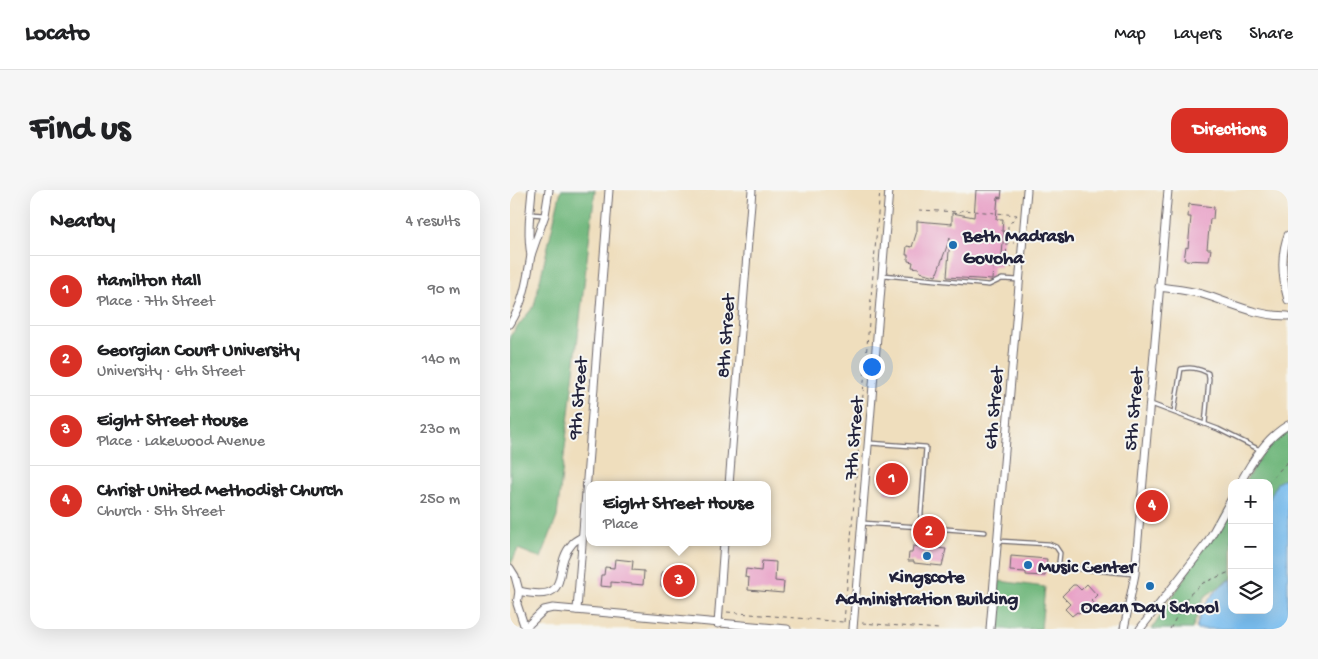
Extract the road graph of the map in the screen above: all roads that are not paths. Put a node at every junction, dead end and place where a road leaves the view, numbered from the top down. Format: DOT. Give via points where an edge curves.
graph roads {
  1 [pos="532,190"];
  2 [pos="549,190"];
  3 [pos="609,190"];
  4 [pos="752,190"];
  5 [pos="889,190"];
  6 [pos="1027,190"];
  7 [pos="1168,190"];
  8 [pos="529,214"];
  9 [pos="545,216"];
  10 [pos="1288,235"];
  11 [pos="1286,243"];
  12 [pos="531,255"];
  13 [pos="882,275"];
  14 [pos="1019,280"];
  15 [pos="1159,287"];
  16 [pos="1288,300"];
  17 [pos="1288,316"];
  18 [pos="510,324"];
  19 [pos="1149,404"];
  20 [pos="1174,412"];
  21 [pos="1205,424"];
  22 [pos="1288,425"];
  23 [pos="868,443"];
  24 [pos="1260,451"];
  25 [pos="1242,479"];
  26 [pos="586,481"];
  27 [pos="729,481"];
  28 [pos="586,486"];
  29 [pos="1228,505"];
  30 [pos="862,523"];
  31 [pos="920,527"];
  32 [pos="985,532"];
  33 [pos="582,537"];
  34 [pos="997,540"];
  35 [pos="724,546"];
  36 [pos="510,568"];
  37 [pos="1135,574"];
  38 [pos="519,591"];
  39 [pos="577,610"];
  40 [pos="718,624"];
  41 [pos="853,626"];
  42 [pos="525,629"];
  43 [pos="787,629"];
  44 [pos="990,629"];
  45 [pos="1124,629"];
  46 [pos="1140,629"];
  1 -- 8 [label="street"];
  2 -- 9 [label="street"];
  3 -- 26 [label="street, 9th Street"];
  4 -- 27 [label="street, 8th Street"];
  5 -- 13 [label="street, 7th Street"];
  6 -- 14 [label="street, 6th Street"];
  7 -- 15 [label="street, 5th Street"];
  8 -- 9 [label="lane"];
  8 -- 12 [label="street"];
  9 -- 12 [label="street"];
  10 -- 11 [label="street"];
  11 -- 16 [label="street" via="1283,267"];
  12 -- 18 [label="street" via="526,289"];
  13 -- 14 [label="lane" via="990,285 1002,279"];
  13 -- 23 [label="street, 7th Street"];
  14 -- 34 [label="street, 6th Street"];
  15 -- 17 [label="street" via="1200,293 1254,313"];
  15 -- 19 [label="street, 5th Street"];
  19 -- 20 [label="lane"];
  19 -- 37 [label="street, 5th Street"];
  20 -- 21 [label="lane"];
  20 -- 21 [label="lane" via="1181,369 1200,369 1208,374 1209,379"];
  21 -- 24 [label="lane"];
  22 -- 24 [label="street" via="1276,432"];
  23 -- 30 [label="street, 7th Street"];
  23 -- 31 [label="lane" via="926,447"];
  24 -- 25 [label="street"];
  28 -- 33 [label="street, 9th Street"];
  29 -- 46 [label="street" via="1207,543"];
  30 -- 31 [label="lane"];
  30 -- 41 [label="street, 7th Street"];
  31 -- 32 [label="lane"];
  33 -- 38 [label="street" via="572,544 565,556 557,586 546,593"];
  33 -- 39 [label="street, 9th Street"];
  34 -- 37 [label="lane" via="1049,544 1060,553 1061,567"];
  34 -- 44 [label="street, 6th Street"];
  35 -- 40 [label="street"];
  36 -- 38 [label="street"];
  37 -- 45 [label="street, 5th Street"];
  38 -- 42 [label="street" via="517,604"];
  39 -- 40 [label="street"];
  39 -- 42 [label="street" via="544,610"];
  40 -- 43 [label="street"];
}
